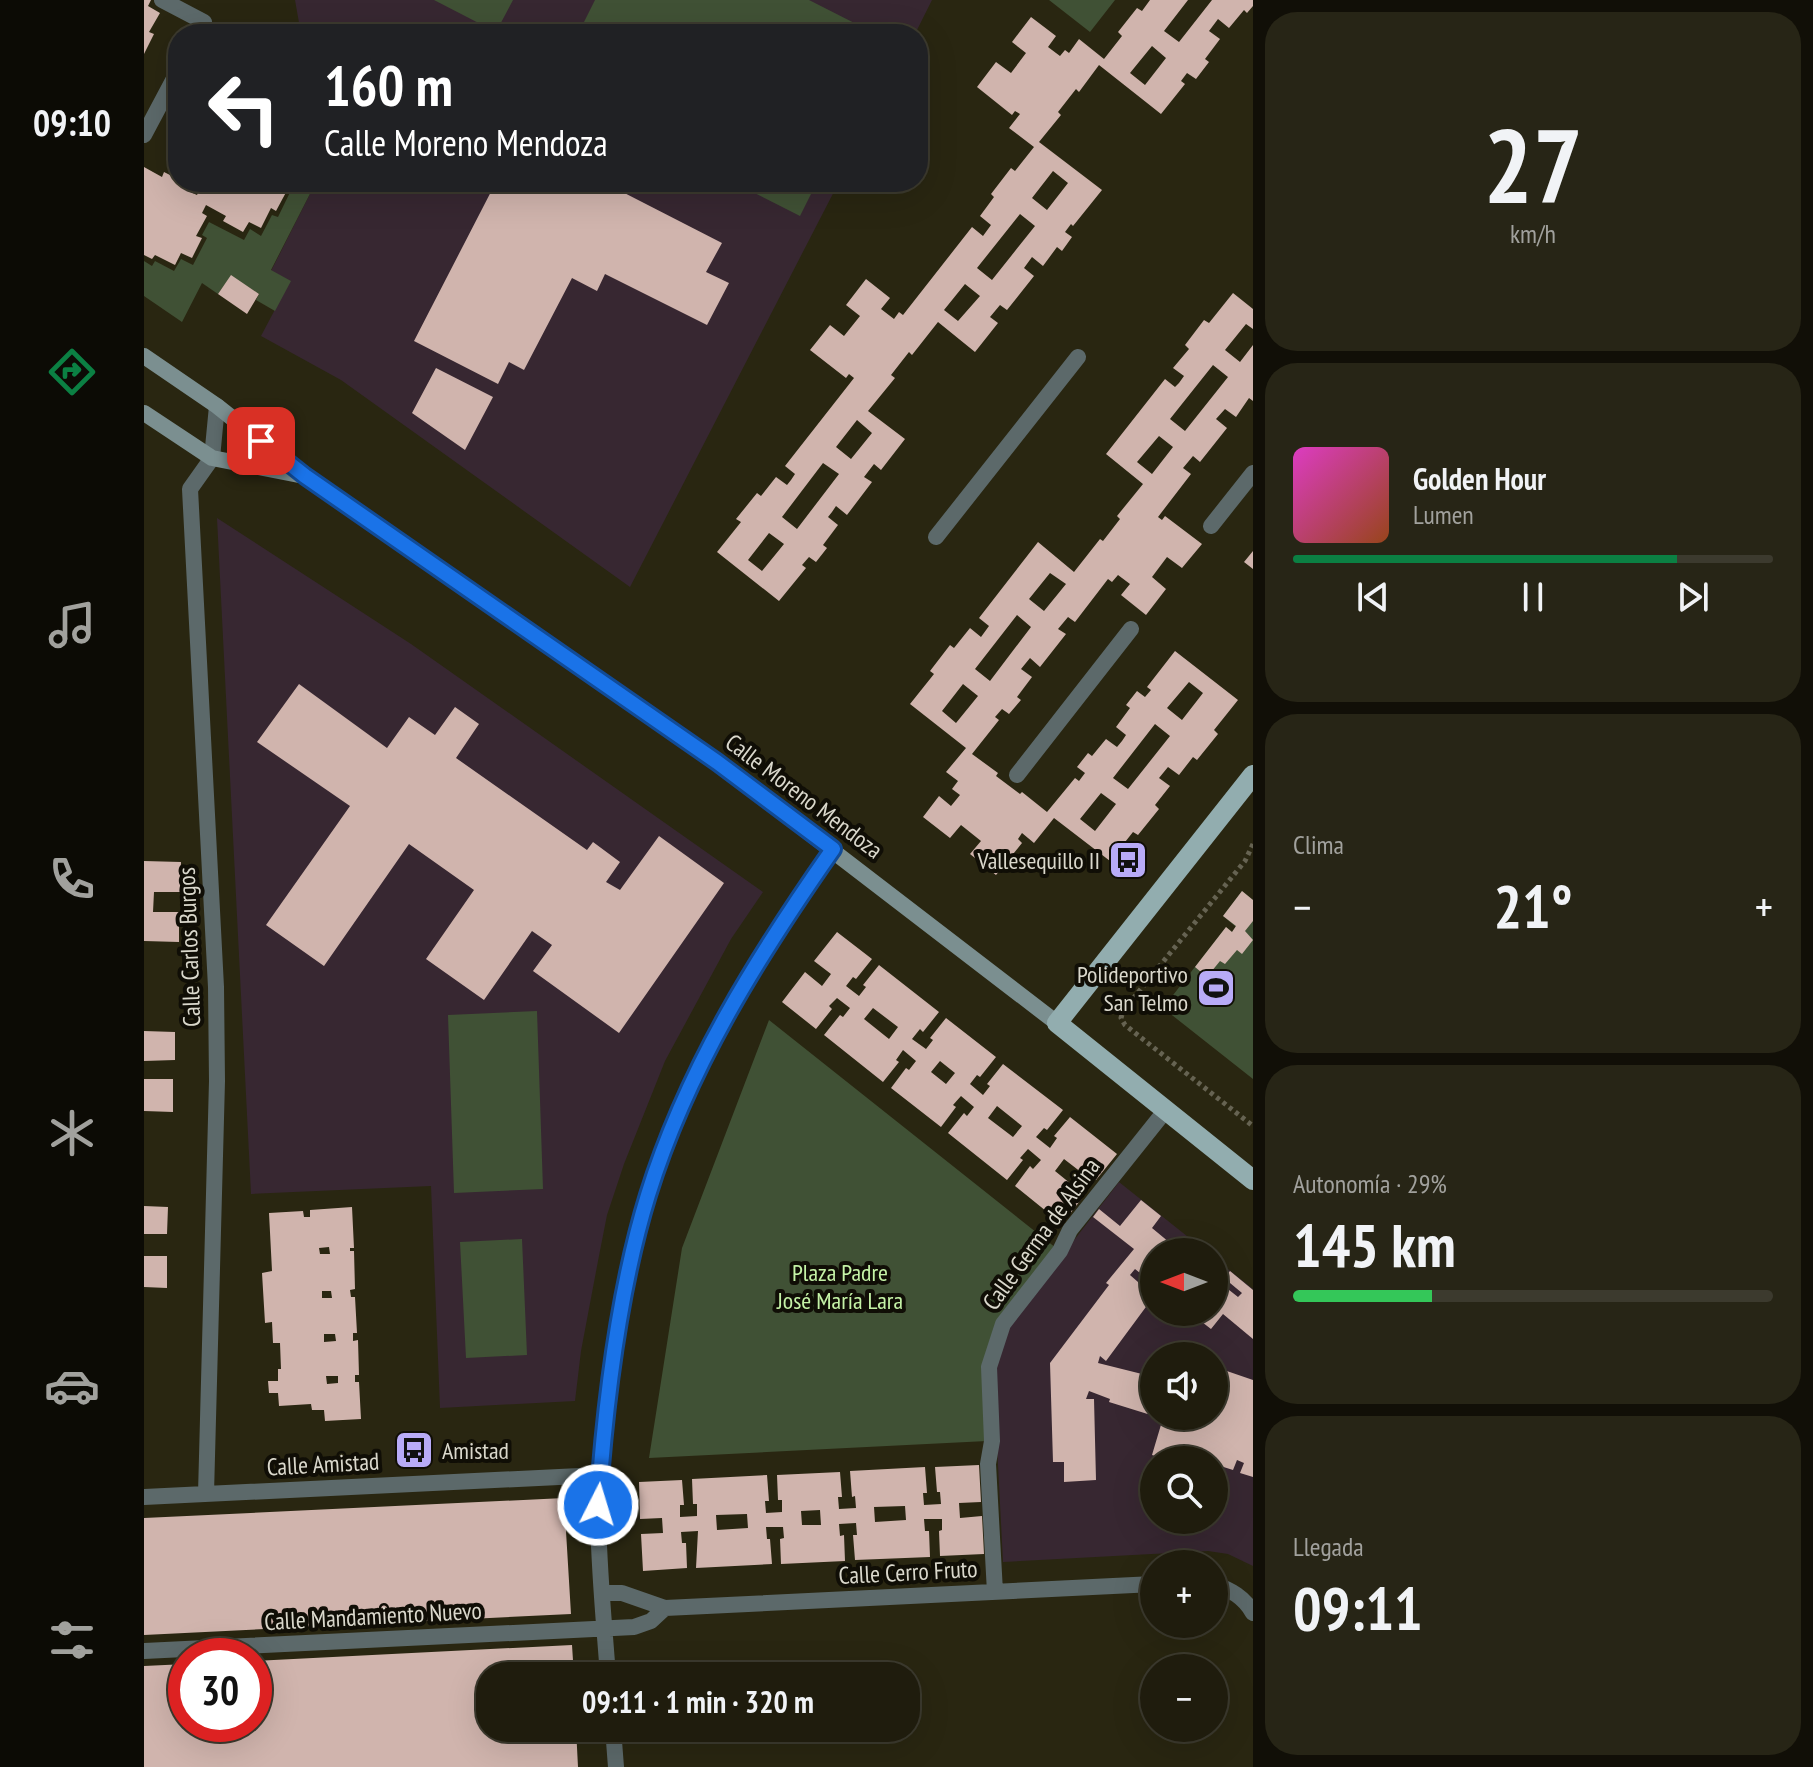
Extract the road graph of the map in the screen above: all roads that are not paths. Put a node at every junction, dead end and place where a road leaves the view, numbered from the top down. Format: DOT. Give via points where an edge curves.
graph roads {
  1 [pos="162,0"];
  2 [pos="203,24"];
  3 [pos="168,90"];
  4 [pos="144,135"];
  5 [pos="144,356"];
  6 [pos="1078,357"];
  7 [pos="217,406"];
  8 [pos="144,413"];
  9 [pos="212,458"];
  10 [pos="1253,473"];
  11 [pos="305,476"];
  12 [pos="1211,526"];
  13 [pos="936,537"];
  14 [pos="1131,629"];
  15 [pos="1017,775"];
  16 [pos="1253,775"];
  17 [pos="833,849"];
  18 [pos="1057,1023"];
  19 [pos="1165,1111"];
  20 [pos="1253,1180"];
  21 [pos="600,1475"];
  22 [pos="206,1494"];
  23 [pos="144,1497"];
  24 [pos="1140,1585"];
  25 [pos="1228,1589"];
  26 [pos="995,1592"];
  27 [pos="602,1593"];
  28 [pos="665,1608"];
  29 [pos="1253,1613"];
  30 [pos="604,1629"];
  31 [pos="144,1651"];
  32 [pos="607,1662"];
  33 [pos="614,1742"];
  34 [pos="616,1767"];
  1 -- 2 [label="street"];
  3 -- 4 [label="street"];
  5 -- 7 [label="street, Calle Moreno Mendoza"];
  6 -- 13 [label="street"];
  7 -- 9 [label="street, Calle Carlos Burgos"];
  7 -- 11 [label="street, Calle Moreno Mendoza"];
  8 -- 9 [label="street, Calle Moreno Mendoza"];
  9 -- 11 [label="street, Calle Moreno Mendoza"];
  9 -- 22 [label="street, Calle Carlos Burgos" via="190,489 217,1034"];
  10 -- 12 [label="street"];
  11 -- 17 [label="street, Calle Moreno Mendoza" via="717,762"];
  14 -- 15 [label="street"];
  16 -- 18 [label="main road"];
  17 -- 18 [label="street, Calle Moreno Mendoza"];
  17 -- 21 [label="street" via="754,967 693,1080 670,1135 632,1256"];
  18 -- 19 [label="main road, Calle Moreno Mendoza"];
  19 -- 20 [label="main road, Calle Moreno Mendoza"];
  19 -- 26 [label="street, Calle Germa de Alsina" via="1003,1324 989,1367"];
  21 -- 22 [label="street, Calle Amistad"];
  21 -- 27 [label="street"];
  22 -- 23 [label="street, Calle Amistad"];
  24 -- 26 [label="street, Calle Cerro Fruto"];
  25 -- 29 [label="street"];
  26 -- 28 [label="street, Calle Cerro Fruto"];
  27 -- 28 [label="street, Calle Cerro Fruto" via="622,1593"];
  27 -- 30 [label="street"];
  28 -- 30 [label="street, Calle Cerro Fruto" via="634,1627"];
  30 -- 31 [label="street, Calle Mandamiento Nuevo"];
  30 -- 32 [label="street"];
  33 -- 34 [label="street"];
}
